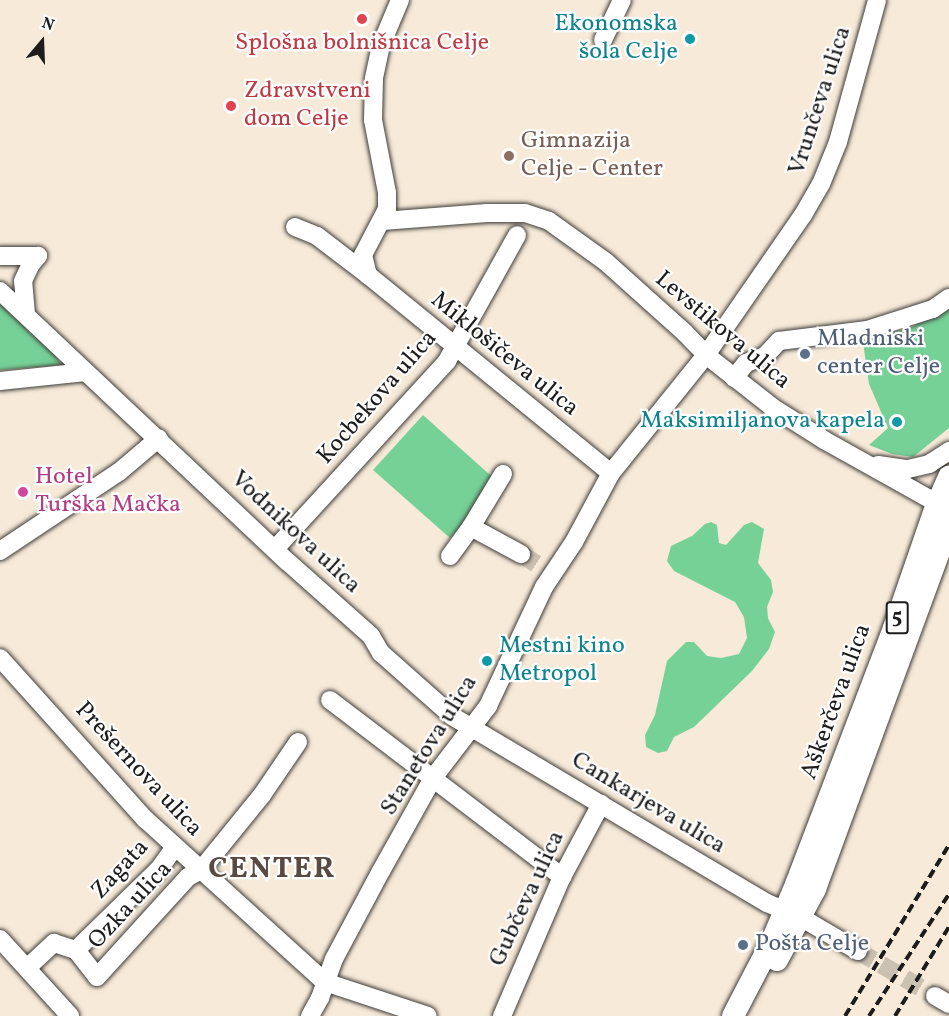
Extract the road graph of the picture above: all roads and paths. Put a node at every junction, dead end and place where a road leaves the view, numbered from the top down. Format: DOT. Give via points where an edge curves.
graph roads {
  1 [pos="400,0"];
  2 [pos="622,0"];
  3 [pos="877,0"];
  4 [pos="603,40"];
  5 [pos="382,221"];
  6 [pos="296,227"];
  7 [pos="517,235"];
  8 [pos="0,256"];
  9 [pos="368,275"];
  10 [pos="0,291"];
  11 [pos="949,298"];
  12 [pos="26,314"];
  13 [pos="457,347"];
  14 [pos="706,355"];
  15 [pos="86,372"];
  16 [pos="734,378"];
  17 [pos="0,381"];
  18 [pos="159,438"];
  19 [pos="949,451"];
  20 [pos="864,462"];
  21 [pos="610,473"];
  22 [pos="503,474"];
  23 [pos="949,477"];
  24 [pos="943,507"];
  25 [pos="949,525"];
  26 [pos="471,527"];
  27 [pos="4,547"];
  28 [pos="275,549"];
  29 [pos="521,554"];
  30 [pos="450,556"];
  31 [pos="0,658"];
  32 [pos="330,700"];
  33 [pos="471,728"];
  34 [pos="298,742"];
  35 [pos="433,778"];
  36 [pos="601,804"];
  37 [pos="175,847"];
  38 [pos="201,870"];
  39 [pos="561,877"];
  40 [pos="793,915"];
  41 [pos="0,939"];
  42 [pos="76,950"];
  43 [pos="858,951"];
  44 [pos="27,968"];
  45 [pos="325,982"];
  46 [pos="69,1016"];
  47 [pos="310,1016"];
  48 [pos="428,1016"];
  49 [pos="502,1016"];
  50 [pos="732,1016"];
  51 [pos="745,1016"];
  1 -- 5 [label="street" via="381,45 374,79 372,120 387,193"];
  2 -- 4 [label="street"];
  3 -- 14 [label="street, Vrunčeva ulica" via="838,142 821,184"];
  5 -- 9 [label="street" via="363,255"];
  5 -- 14 [label="street, Levstikova ulica" via="525,213 549,220"];
  6 -- 9 [label="street, Miklošičeva ulica" via="317,236"];
  7 -- 13 [label="street, Kocbekova ulica"];
  8 -- 12 [label="street" via="38,256 23,281"];
  9 -- 13 [label="street, Miklošičeva ulica"];
  10 -- 12 [label="street, Vodnikova ulica"];
  11 -- 16 [label="street" via="933,309 867,330 779,341 765,356 746,363"];
  12 -- 15 [label="street, Vodnikova ulica"];
  13 -- 21 [label="street, Miklošičeva ulica"];
  13 -- 28 [label="street, Kocbekova ulica"];
  14 -- 16 [label="street, Levstikova ulica"];
  14 -- 21 [label="street, Vrunčeva ulica"];
  15 -- 17 [label="street"];
  15 -- 18 [label="street, Vodnikova ulica"];
  16 -- 20 [label="street, Levstikova ulica" via="772,407"];
  18 -- 27 [label="street" via="119,472"];
  18 -- 28 [label="street, Vodnikova ulica"];
  19 -- 20 [label="street" via="929,464 908,469"];
  20 -- 24 [label="street, Levstikova ulica"];
  21 -- 33 [label="street, Stanetova ulica" via="574,542 548,572 488,706"];
  22 -- 26 [label="street"];
  23 -- 24 [label="main road, Aškerčeva ulica / 5"];
  24 -- 40 [label="main road, Aškerčeva ulica / 5" via="830,799"];
  25 -- 40 [label="main road, Aškerčeva ulica / 5" via="815,889"];
  26 -- 29 [label="street"];
  26 -- 30 [label="street"];
  28 -- 33 [label="street, Vodnikova ulica" via="371,636 381,653"];
  31 -- 37 [label="street, Prešernova ulica" via="115,787"];
  32 -- 35 [label="street"];
  33 -- 35 [label="street, Stanetova ulica"];
  33 -- 36 [label="street, Cankarjeva ulica"];
  34 -- 38 [label="street, Ozka ulica" via="262,795"];
  35 -- 39 [label="street"];
  35 -- 45 [label="street, Stanetova ulica"];
  36 -- 39 [label="street, Gubčeva ulica"];
  36 -- 40 [label="street, Cankarjeva ulica"];
  37 -- 38 [label="street, Prešernova ulica"];
  37 -- 42 [label="street, Zagata" via="159,869"];
  38 -- 42 [label="street, Ozka ulica" via="188,877 97,977"];
  38 -- 45 [label="street, Prešernova ulica"];
  39 -- 49 [label="street, Gubčeva ulica"];
  40 -- 43 [label="street, Cankarjeva ulica"];
  40 -- 50 [label="main road, 5"];
  40 -- 51 [label="main road, 5"];
  41 -- 44 [label="street"];
  42 -- 44 [label="street" via="54,943"];
  44 -- 46 [label="street"];
  45 -- 47 [label="street, Stanetova ulica"];
  45 -- 48 [label="street, Prešernova ulica"];
}
